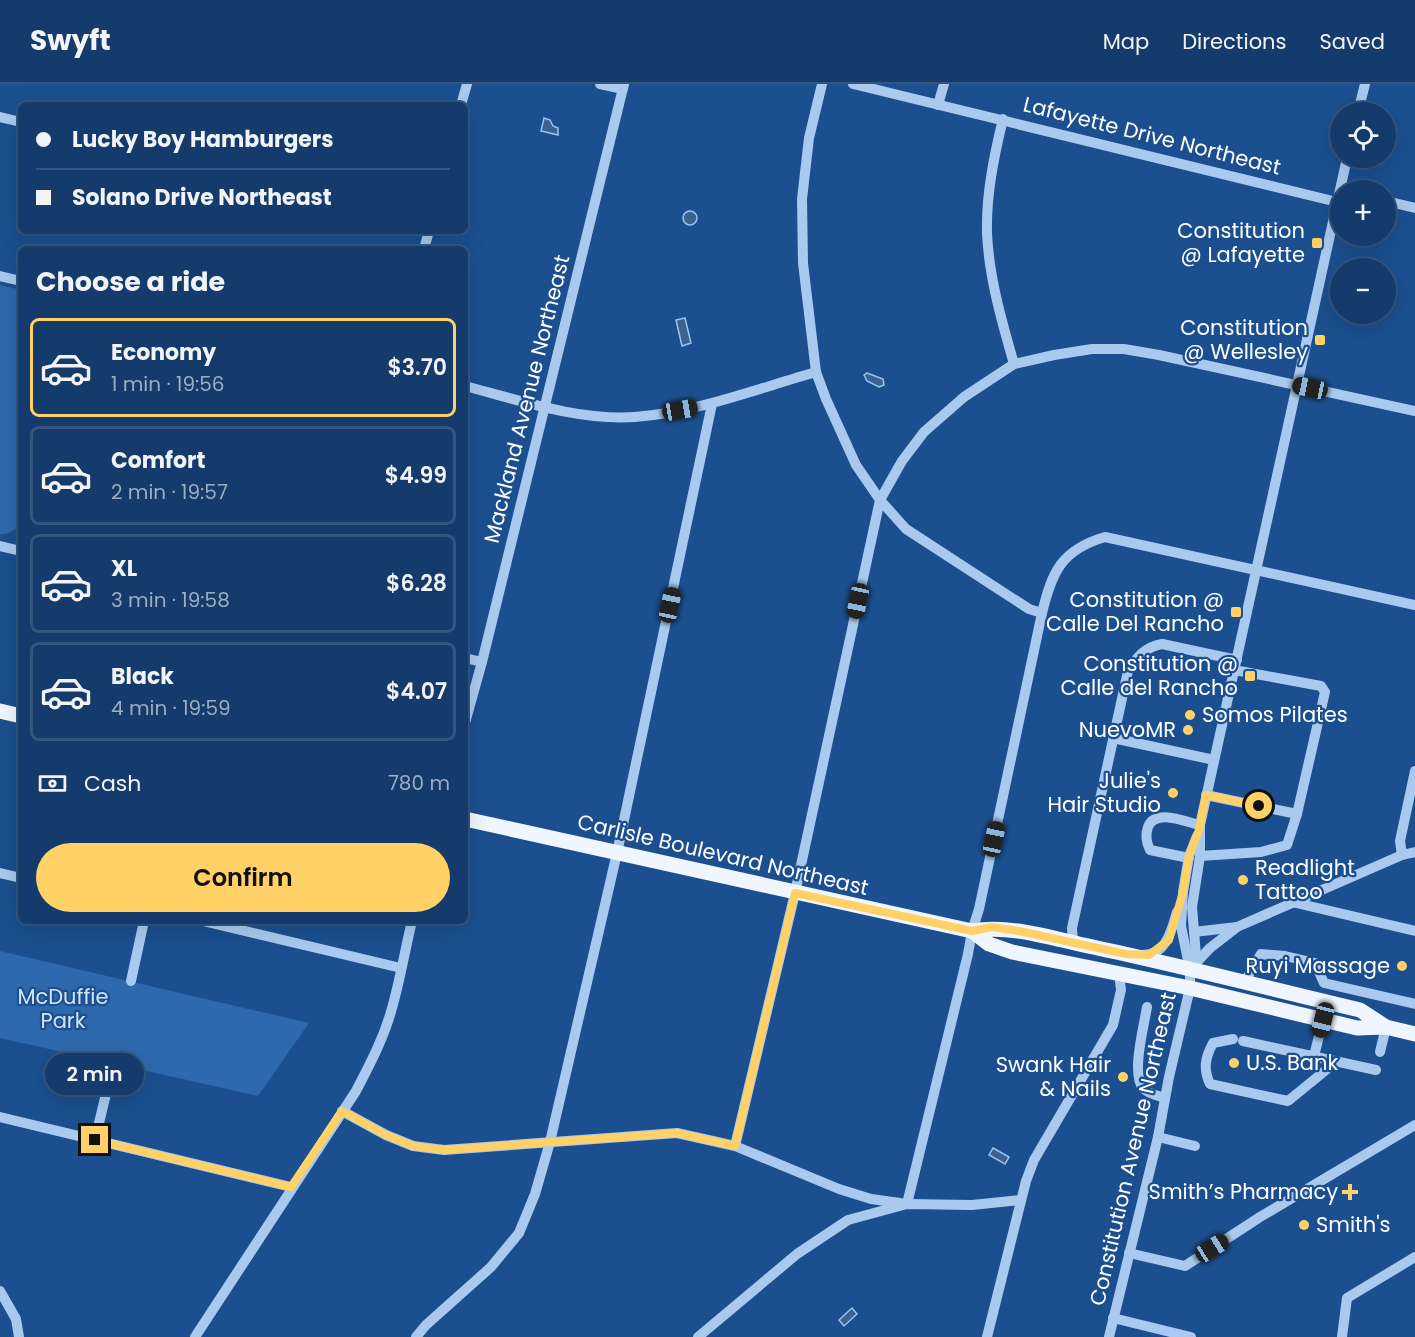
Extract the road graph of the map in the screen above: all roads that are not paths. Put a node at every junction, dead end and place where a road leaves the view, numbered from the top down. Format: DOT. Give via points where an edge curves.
graph roads {
  1 [pos="467,84"];
  2 [pos="600,84"];
  3 [pos="822,84"];
  4 [pos="853,84"];
  5 [pos="944,84"];
  6 [pos="1365,84"];
  7 [pos="623,87"];
  8 [pos="462,102"];
  9 [pos="1360,102"];
  10 [pos="938,105"];
  11 [pos="0,117"];
  12 [pos="1003,119"];
  13 [pos="18,121"];
  14 [pos="1330,199"];
  15 [pos="1396,203"];
  16 [pos="1415,208"];
  17 [pos="1330,233"];
  18 [pos="0,276"];
  19 [pos="18,280"];
  20 [pos="1014,364"];
  21 [pos="816,372"];
  22 [pos="1297,386"];
  23 [pos="468,388"];
  24 [pos="712,405"];
  25 [pos="545,406"];
  26 [pos="1415,411"];
  27 [pos="880,500"];
  28 [pos="0,546"];
  29 [pos="18,550"];
  30 [pos="1257,571"];
  31 [pos="1415,605"];
  32 [pos="1042,613"];
  33 [pos="468,659"];
  34 [pos="482,662"];
  35 [pos="1235,665"];
  36 [pos="0,711"];
  37 [pos="468,712"];
  38 [pos="18,715"];
  39 [pos="1113,738"];
  40 [pos="1214,760"];
  41 [pos="1415,771"];
  42 [pos="1206,795"];
  43 [pos="1297,814"];
  44 [pos="468,820"];
  45 [pos="1200,827"];
  46 [pos="1415,852"];
  47 [pos="617,853"];
  48 [pos="1402,855"];
  49 [pos="1194,857"];
  50 [pos="0,873"];
  51 [pos="18,877"];
  52 [pos="1183,892"];
  53 [pos="795,893"];
  54 [pos="1292,902"];
  55 [pos="143,924"];
  56 [pos="216,924"];
  57 [pos="411,924"];
  58 [pos="1237,927"];
  59 [pos="972,931"];
  60 [pos="1415,931"];
  61 [pos="1194,932"];
  62 [pos="1073,943"];
  63 [pos="1012,951"];
  64 [pos="1126,954"];
  65 [pos="401,968"];
  66 [pos="1190,970"];
  67 [pos="1119,973"];
  68 [pos="130,981"];
  69 [pos="1244,983"];
  70 [pos="1324,983"];
  71 [pos="1190,988"];
  72 [pos="1320,1001"];
  73 [pos="1415,1004"];
  74 [pos="1147,1007"];
  75 [pos="1323,1020"];
  76 [pos="1386,1027"];
  77 [pos="1415,1034"];
  78 [pos="1380,1052"];
  79 [pos="1314,1056"];
  80 [pos="1337,1061"];
  81 [pos="113,1064"];
  82 [pos="1376,1070"];
  83 [pos="1165,1098"];
  84 [pos="342,1111"];
  85 [pos="0,1117"];
  86 [pos="1415,1125"];
  87 [pos="1158,1137"];
  88 [pos="95,1140"];
  89 [pos="550,1142"];
  90 [pos="735,1146"];
  91 [pos="1195,1146"];
  92 [pos="291,1187"];
  93 [pos="1021,1200"];
  94 [pos="907,1204"];
  95 [pos="1129,1253"];
  96 [pos="1415,1257"];
  97 [pos="0,1291"];
  98 [pos="1113,1318"];
  99 [pos="19,1337"];
  100 [pos="195,1337"];
  101 [pos="416,1337"];
  102 [pos="698,1337"];
  103 [pos="987,1337"];
  104 [pos="1109,1337"];
  105 [pos="1191,1337"];
  106 [pos="1342,1337"];
  1 -- 8 [label="street"];
  2 -- 7 [label="street"];
  3 -- 21 [label="street" via="809,138 802,199 803,263"];
  4 -- 10 [label="street, Lafayette Drive Northeast"];
  5 -- 10 [label="street"];
  6 -- 9 [label="street"];
  7 -- 25 [label="street, Mackland Avenue Northeast"];
  10 -- 12 [label="street, Lafayette Drive Northeast"];
  11 -- 13 [label="street"];
  12 -- 14 [label="street, Lafayette Drive Northeast"];
  12 -- 20 [label="street" via="991,175 987,233 995,293"];
  15 -- 16 [label="street"];
  17 -- 22 [label="street, Constitution Avenue Northeast"];
  18 -- 19 [label="street"];
  20 -- 22 [label="street" via="1092,349 1124,350"];
  20 -- 27 [label="street" via="964,397 924,432"];
  21 -- 24 [label="street"];
  21 -- 27 [label="street" via="856,465"];
  22 -- 26 [label="street"];
  22 -- 30 [label="street, Constitution Avenue Northeast"];
  23 -- 25 [label="street"];
  24 -- 25 [label="street" via="633,417"];
  24 -- 47 [label="street"];
  25 -- 34 [label="street, Mackland Avenue Northeast"];
  27 -- 32 [label="street" via="906,529 1029,609"];
  27 -- 53 [label="street"];
  28 -- 29 [label="street"];
  30 -- 31 [label="street"];
  30 -- 32 [label="street" via="1105,537 1073,550 1059,565"];
  30 -- 35 [label="street, Constitution Avenue Northeast"];
  32 -- 59 [label="street"];
  33 -- 34 [label="street"];
  34 -- 37 [label="street, Mackland Avenue Northeast"];
  35 -- 39 [label="street" via="1162,645 1152,646 1137,657 1128,671"];
  35 -- 40 [label="street, Constitution Avenue Northeast"];
  35 -- 43 [label="street" via="1321,686 1325,692"];
  36 -- 38 [label="main road"];
  39 -- 40 [label="street"];
  39 -- 62 [label="street" via="1072,928"];
  40 -- 42 [label="street, Constitution Avenue Northeast"];
  41 -- 48 [label="street" via="1400,841"];
  42 -- 43 [label="street"];
  42 -- 45 [label="street, Constitution Avenue Northeast"];
  43 -- 49 [label="street" via="1287,845 1261,852"];
  44 -- 47 [label="main road, Carlisle Boulevard Northeast"];
  45 -- 49 [label="street, Constitution Avenue Northeast"];
  45 -- 49 [label="street" via="1162,817 1148,824 1145,837 1150,850"];
  46 -- 48 [label="street"];
  47 -- 53 [label="main road, Carlisle Boulevard Northeast"];
  47 -- 89 [label="street"];
  48 -- 54 [label="street"];
  49 -- 52 [label="street, Constitution Avenue Northeast"];
  49 -- 61 [label="street, Constitution Avenue Northeast"];
  50 -- 51 [label="street"];
  52 -- 64 [label="street" via="1169,940 1149,955"];
  52 -- 66 [label="street, Constitution Avenue Northeast" via="1181,926"];
  53 -- 59 [label="main road, Carlisle Boulevard Northeast"];
  53 -- 90 [label="street"];
  54 -- 58 [label="street"];
  54 -- 60 [label="street"];
  55 -- 68 [label="street"];
  56 -- 65 [label="street"];
  57 -- 65 [label="street"];
  58 -- 61 [label="street"];
  58 -- 66 [label="street"];
  59 -- 62 [label="main road, Carlisle Boulevard Northeast" via="992,927"];
  59 -- 63 [label="main road, Carlisle Boulevard Northeast" via="989,944"];
  59 -- 94 [label="street"];
  61 -- 66 [label="street, Constitution Avenue Northeast" via="1196,956"];
  62 -- 63 [label="main road" via="1067,949 1036,946"];
  62 -- 64 [label="main road, Carlisle Boulevard Northeast"];
  63 -- 67 [label="main road, Carlisle Boulevard Northeast"];
  64 -- 66 [label="main road, Carlisle Boulevard Northeast"];
  65 -- 84 [label="street" via="383,1037"];
  66 -- 69 [label="main road, Carlisle Boulevard Northeast"];
  66 -- 71 [label="street, Constitution Avenue Northeast"];
  67 -- 71 [label="main road, Carlisle Boulevard Northeast"];
  67 -- 93 [label="street" via="1113,1025 1034,1160"];
  69 -- 70 [label="street" via="1261,954 1315,963"];
  69 -- 72 [label="main road, Carlisle Boulevard Northeast"];
  70 -- 72 [label="street"];
  70 -- 73 [label="street"];
  71 -- 75 [label="main road, Carlisle Boulevard Northeast"];
  71 -- 83 [label="street, Constitution Avenue Northeast"];
  72 -- 76 [label="main road, Carlisle Boulevard Northeast" via="1360,1010"];
  74 -- 83 [label="street" via="1137,1073 1147,1091"];
  75 -- 76 [label="main road, Carlisle Boulevard Northeast" via="1357,1029"];
  75 -- 79 [label="street"];
  76 -- 77 [label="main road, Carlisle Boulevard Northeast"];
  76 -- 78 [label="street"];
  79 -- 80 [label="street"];
  79 -- 80 [label="street" via="1238,1040 1214,1043 1204,1072 1210,1084 1288,1101"];
  80 -- 82 [label="street"];
  81 -- 88 [label="street"];
  83 -- 87 [label="street, Constitution Avenue Northeast"];
  84 -- 89 [label="street" via="413,1146 444,1150"];
  84 -- 92 [label="street"];
  85 -- 88 [label="street"];
  86 -- 95 [label="street" via="1185,1266"];
  87 -- 91 [label="street"];
  87 -- 95 [label="street, Constitution Avenue Northeast"];
  88 -- 92 [label="street"];
  89 -- 90 [label="street" via="677,1133"];
  89 -- 101 [label="street" via="536,1194 519,1233 491,1267"];
  90 -- 94 [label="street" via="839,1189"];
  92 -- 100 [label="street"];
  93 -- 94 [label="street" via="972,1205"];
  93 -- 103 [label="street"];
  94 -- 102 [label="street" via="848,1220 797,1254"];
  95 -- 98 [label="street, Constitution Avenue Northeast"];
  96 -- 106 [label="street" via="1347,1298"];
  97 -- 99 [label="street" via="16,1320"];
  98 -- 104 [label="street, Constitution Avenue Northeast"];
  98 -- 105 [label="street" via="1151,1322"];
}
